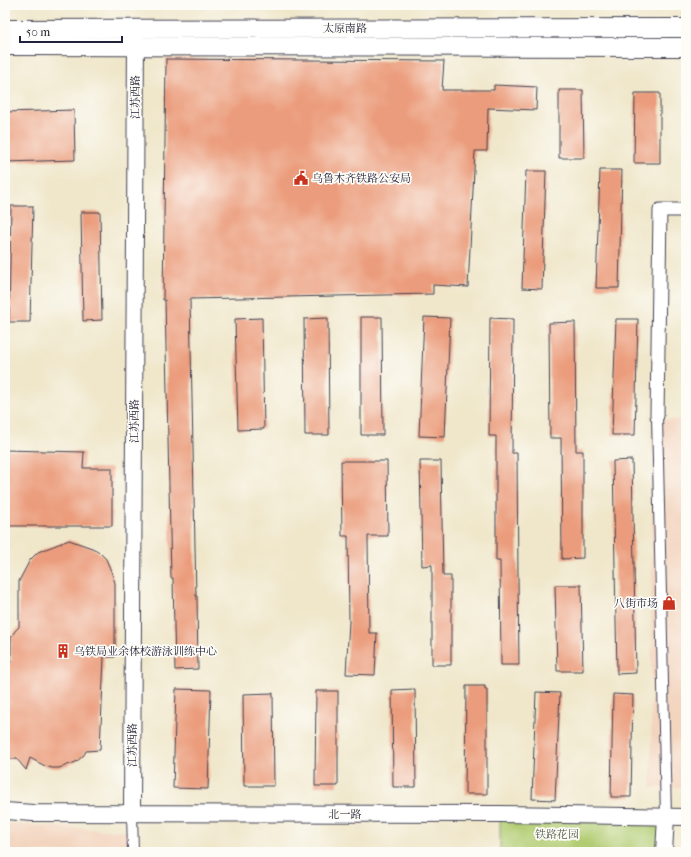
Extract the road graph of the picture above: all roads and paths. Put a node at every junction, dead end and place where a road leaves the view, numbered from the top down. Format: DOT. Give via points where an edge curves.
graph roads {
  1 [pos="686,28"];
  2 [pos="5,29"];
  3 [pos="136,37"];
  4 [pos="5,46"];
  5 [pos="686,47"];
  6 [pos="686,210"];
  7 [pos="657,416"];
  8 [pos="5,810"];
  9 [pos="132,814"];
  10 [pos="666,817"];
  11 [pos="686,817"];
  12 [pos="133,852"];
  13 [pos="664,852"];
  1 -- 3 [label="main road, 太原南路"];
  2 -- 3 [label="main road, 太原南路"];
  3 -- 4 [label="main road"];
  3 -- 5 [label="main road"];
  3 -- 9 [label="street, 江苏西路"];
  6 -- 7 [label="street" via="660,210"];
  7 -- 10 [label="street"];
  8 -- 9 [label="street, 北一路" via="33,813"];
  9 -- 10 [label="street, 北一路" via="500,814"];
  9 -- 12 [label="street"];
  10 -- 11 [label="street, 北一路"];
  10 -- 13 [label="street"];
}
